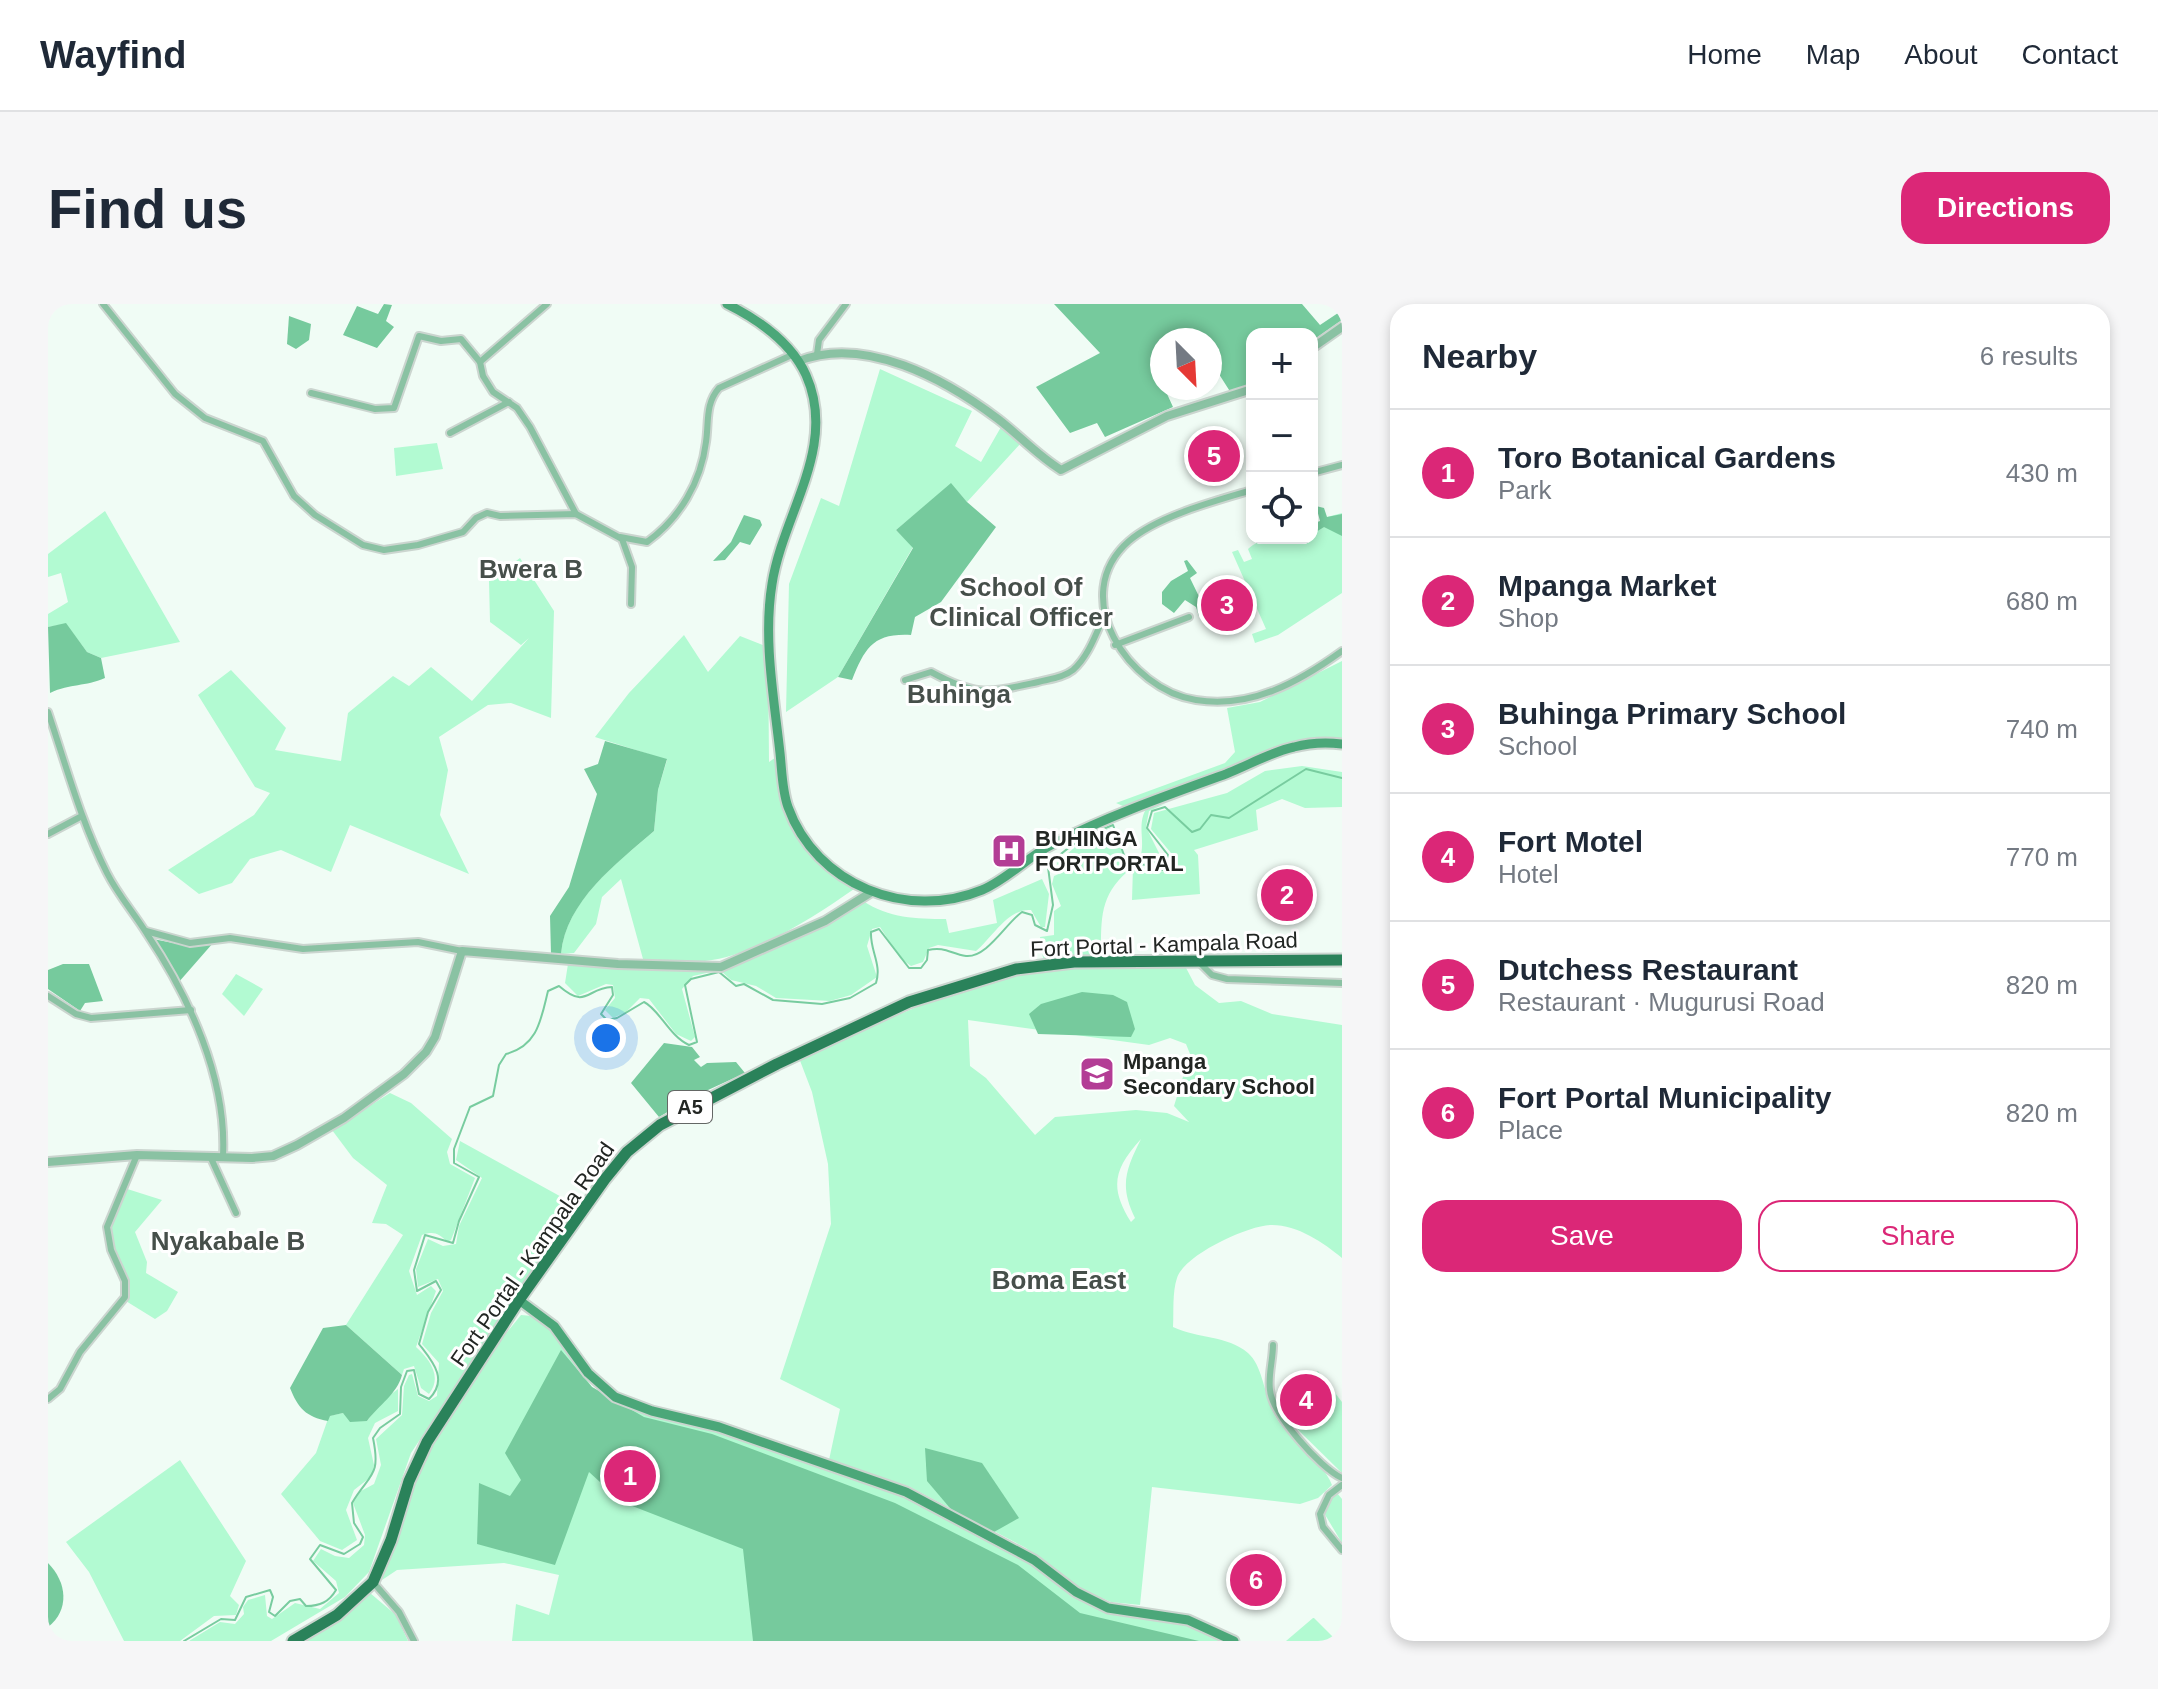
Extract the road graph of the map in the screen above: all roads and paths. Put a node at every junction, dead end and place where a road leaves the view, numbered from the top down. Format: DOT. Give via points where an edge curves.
graph roads {
  1 [pos="103,304"];
  2 [pos="547,304"];
  3 [pos="727,304"];
  4 [pos="846,304"];
  5 [pos="1342,327"];
  6 [pos="1318,344"];
  7 [pos="817,354"];
  8 [pos="798,361"];
  9 [pos="480,362"];
  10 [pos="1246,391"];
  11 [pos="311,393"];
  12 [pos="509,402"];
  13 [pos="450,433"];
  14 [pos="1342,465"];
  15 [pos="1316,472"];
  16 [pos="1246,492"];
  17 [pos="576,514"];
  18 [pos="620,537"];
  19 [pos="631,604"];
  20 [pos="1104,616"];
  21 [pos="1189,617"];
  22 [pos="1115,645"];
  23 [pos="1342,651"];
  24 [pos="905,680"];
  25 [pos="48,712"];
  26 [pos="1342,744"];
  27 [pos="82,816"];
  28 [pos="48,834"];
  29 [pos="870,893"];
  30 [pos="146,931"];
  31 [pos="462,951"];
  32 [pos="1342,960"];
  33 [pos="1198,961"];
  34 [pos="1342,983"];
  35 [pos="48,996"];
  36 [pos="191,1010"];
  37 [pos="137,1155"];
  38 [pos="210,1156"];
  39 [pos="223,1156"];
  40 [pos="48,1162"];
  41 [pos="236,1213"];
  42 [pos="519,1300"];
  43 [pos="1273,1345"];
  44 [pos="48,1399"];
  45 [pos="1342,1478"];
  46 [pos="1342,1485"];
  47 [pos="1342,1550"];
  48 [pos="373,1582"];
  49 [pos="293,1641"];
  50 [pos="414,1641"];
  51 [pos="1234,1641"];
  1 -- 17 [label="street" via="175,394 225,429 259,438 294,496 363,545 384,550 418,545 463,532 487,513"];
  2 -- 9 [label="street"];
  3 -- 8 [label="main road" via="781,339"];
  4 -- 7 [label="street" via="819,340"];
  5 -- 6 [label="street"];
  7 -- 8 [label="street"];
  7 -- 10 [label="street" via="891,360 982,407 1061,470 1167,416"];
  8 -- 18 [label="street" via="719,388 712,396 699,472 677,514 647,542"];
  8 -- 29 [label="main road" via="819,417 816,443 780,549 770,606 784,793 808,842 837,873"];
  9 -- 11 [label="street" via="461,339 419,336 394,408 375,409"];
  9 -- 12 [label="street" via="493,392"];
  12 -- 13 [label="street"];
  12 -- 17 [label="street" via="544,450"];
  14 -- 15 [label="street"];
  16 -- 20 [label="street" via="1187,512 1129,541 1108,573"];
  17 -- 18 [label="street"];
  18 -- 19 [label="street" via="632,567"];
  20 -- 22 [label="street"];
  20 -- 24 [label="street" via="1080,662 1055,678 986,692 956,687 931,672"];
  21 -- 22 [label="street"];
  22 -- 23 [label="street" via="1156,684 1209,701 1263,696"];
  25 -- 27 [label="street"];
  26 -- 29 [label="main road" via="1291,747 1153,801 1051,845 1007,877 970,894 939,900"];
  27 -- 28 [label="street"];
  27 -- 30 [label="street" via="106,871"];
  29 -- 31 [label="street" via="825,921 721,967"];
  30 -- 31 [label="street" via="190,943 230,938 303,949 418,942"];
  30 -- 36 [label="street"];
  31 -- 39 [label="street" via="435,1037 404,1074 344,1118 273,1156"];
  32 -- 33 [label="highway, Fort Portal - Kampala Road / A5"];
  33 -- 34 [label="street" via="1212,975 1227,979"];
  33 -- 42 [label="highway, Fort Portal - Kampala Road / A5" via="1074,962 980,979 909,1002 695,1105 627,1152"];
  35 -- 36 [label="street" via="84,1017"];
  36 -- 39 [label="street" via="219,1093"];
  37 -- 38 [label="street"];
  37 -- 40 [label="street"];
  37 -- 44 [label="street" via="107,1227 125,1297"];
  38 -- 39 [label="street"];
  38 -- 41 [label="street"];
  42 -- 48 [label="highway, Fort Portal - Kampala Road / A5" via="417,1461"];
  42 -- 51 [label="main road" via="554,1326 588,1373 615,1397 906,1492 1034,1560 1101,1605 1187,1620"];
  43 -- 45 [label="street" via="1270,1392 1278,1412"];
  46 -- 47 [label="street" via="1329,1495 1320,1514 1323,1527"];
  48 -- 49 [label="highway, Fort Portal - Kampala Road / A5" via="337,1615"];
  48 -- 50 [label="street" via="399,1612"];
}
